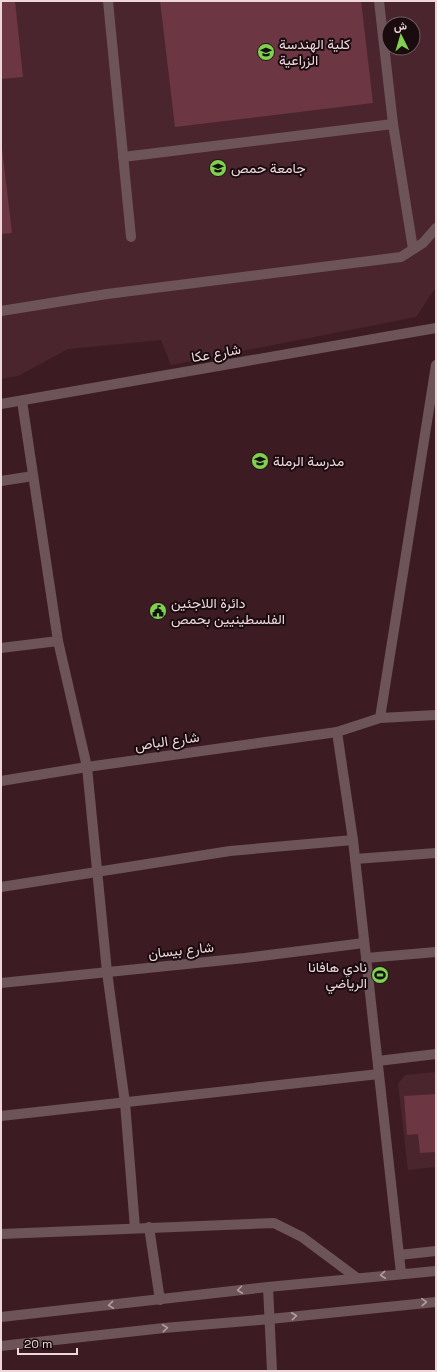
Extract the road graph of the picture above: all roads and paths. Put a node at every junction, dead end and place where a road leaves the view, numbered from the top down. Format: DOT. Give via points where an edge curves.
graph roads {
  1 [pos="108,1"];
  2 [pos="379,1"];
  3 [pos="393,124"];
  4 [pos="123,157"];
  5 [pos="436,228"];
  6 [pos="131,238"];
  7 [pos="413,249"];
  8 [pos="1,311"];
  9 [pos="436,328"];
  10 [pos="436,365"];
  11 [pos="22,402"];
  12 [pos="1,404"];
  13 [pos="33,476"];
  14 [pos="1,481"];
  15 [pos="58,642"];
  16 [pos="1,648"];
  17 [pos="436,714"];
  18 [pos="380,718"];
  19 [pos="336,732"];
  20 [pos="87,766"];
  21 [pos="1,781"];
  22 [pos="353,840"];
  23 [pos="436,853"];
  24 [pos="355,859"];
  25 [pos="97,871"];
  26 [pos="1,887"];
  27 [pos="364,943"];
  28 [pos="436,952"];
  29 [pos="366,958"];
  30 [pos="107,972"];
  31 [pos="1,983"];
  32 [pos="436,1054"];
  33 [pos="378,1061"];
  34 [pos="379,1074"];
  35 [pos="126,1102"];
  36 [pos="1,1116"];
  37 [pos="149,1227"];
  38 [pos="135,1228"];
  39 [pos="1,1234"];
  40 [pos="436,1251"];
  41 [pos="399,1255"];
  42 [pos="436,1271"];
  43 [pos="401,1274"];
  44 [pos="357,1278"];
  45 [pos="268,1287"];
  46 [pos="160,1300"];
  47 [pos="436,1302"];
  48 [pos="1,1317"];
  49 [pos="270,1319"];
  50 [pos="1,1346"];
  51 [pos="272,1371"];
  1 -- 4 [label="street"];
  2 -- 3 [label="street"];
  3 -- 4 [label="street"];
  3 -- 7 [label="street"];
  4 -- 6 [label="street"];
  5 -- 7 [label="street" via="423,243"];
  7 -- 8 [label="street" via="401,257 107,294"];
  9 -- 11 [label="street, شارع عكا"];
  10 -- 18 [label="street"];
  11 -- 12 [label="street, شارع عكا"];
  11 -- 13 [label="street"];
  13 -- 14 [label="street"];
  13 -- 15 [label="street"];
  15 -- 16 [label="street"];
  15 -- 20 [label="street"];
  17 -- 18 [label="street, شارع الباص"];
  18 -- 19 [label="street, شارع الباص"];
  19 -- 20 [label="street, شارع الباص"];
  19 -- 22 [label="street"];
  20 -- 21 [label="street, شارع الباص"];
  20 -- 25 [label="street"];
  22 -- 24 [label="street"];
  22 -- 25 [label="street" via="230,851"];
  23 -- 24 [label="street"];
  24 -- 27 [label="street"];
  25 -- 26 [label="street"];
  25 -- 30 [label="street"];
  27 -- 29 [label="street"];
  27 -- 30 [label="street, شارع بيسان"];
  28 -- 29 [label="street"];
  29 -- 33 [label="street"];
  30 -- 31 [label="street, شارع بيسان"];
  30 -- 35 [label="street"];
  32 -- 33 [label="street"];
  33 -- 34 [label="street"];
  34 -- 35 [label="street"];
  34 -- 41 [label="street"];
  35 -- 36 [label="street"];
  35 -- 38 [label="street"];
  37 -- 38 [label="street"];
  37 -- 44 [label="street" via="274,1223 302,1237"];
  37 -- 46 [label="street"];
  38 -- 39 [label="street"];
  40 -- 41 [label="street"];
  41 -- 43 [label="street"];
  42 -- 43 [label="street"];
  43 -- 44 [label="street, one-way"];
  44 -- 45 [label="street"];
  45 -- 46 [label="street, one-way"];
  45 -- 49 [label="street"];
  46 -- 48 [label="street, one-way"];
  49 -- 47 [label="street, one-way"];
  50 -- 49 [label="street, one-way"];
  49 -- 51 [label="street"];
}
